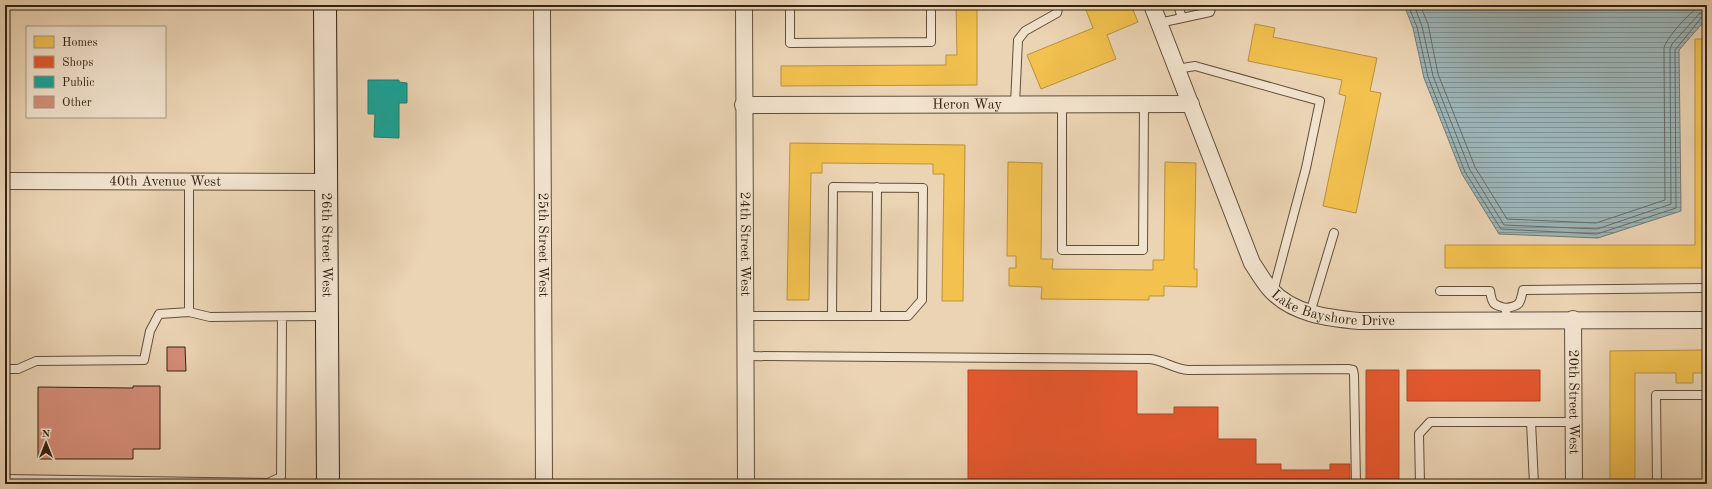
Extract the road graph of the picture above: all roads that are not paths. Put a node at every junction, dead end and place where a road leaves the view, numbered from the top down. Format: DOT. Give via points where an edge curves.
graph roads {
  1 [pos="325,5"];
  2 [pos="542,5"];
  3 [pos="744,5"];
  4 [pos="790,5"];
  5 [pos="931,5"];
  6 [pos="1059,5"];
  7 [pos="1152,5"];
  8 [pos="1178,5"];
  9 [pos="1212,5"];
  10 [pos="1182,18"];
  11 [pos="1159,23"];
  12 [pos="1177,69"];
  13 [pos="1015,104"];
  14 [pos="1062,104"];
  15 [pos="1144,104"];
  16 [pos="1191,104"];
  17 [pos="743,105"];
  18 [pos="5,181"];
  19 [pos="189,182"];
  20 [pos="326,182"];
  21 [pos="877,187"];
  22 [pos="1334,233"];
  23 [pos="1707,288"];
  24 [pos="1440,291"];
  25 [pos="1273,292"];
  26 [pos="189,312"];
  27 [pos="1310,313"];
  28 [pos="1506,314"];
  29 [pos="832,315"];
  30 [pos="876,315"];
  31 [pos="282,316"];
  32 [pos="326,316"];
  33 [pos="746,316"];
  34 [pos="1574,319"];
  35 [pos="1707,320"];
  36 [pos="746,356"];
  37 [pos="5,369"];
  38 [pos="1707,395"];
  39 [pos="1531,422"];
  40 [pos="1574,422"];
  41 [pos="5,479"];
  42 [pos="328,484"];
  43 [pos="544,484"];
  44 [pos="746,484"];
  45 [pos="1356,484"];
  46 [pos="1420,484"];
  47 [pos="1534,484"];
  48 [pos="1574,484"];
  49 [pos="1657,484"];
  1 -- 20 [label="street, 26th Street West"];
  2 -- 43 [label="street, 25th Street West"];
  3 -- 17 [label="street, 24th Street West"];
  4 -- 5 [label="lane" via="790,43 931,42"];
  6 -- 13 [label="lane" via="1056,13 1024,31 1018,40"];
  7 -- 11 [label="street, Lake Bayshore Drive"];
  8 -- 10 [label="lane"];
  9 -- 10 [label="lane" via="1210,12"];
  10 -- 11 [label="lane"];
  11 -- 12 [label="street, Lake Bayshore Drive"];
  12 -- 16 [label="street, Lake Bayshore Drive"];
  12 -- 25 [label="lane" via="1195,66 1320,101 1306,168"];
  13 -- 14 [label="street, Heron Way"];
  13 -- 17 [label="street, Heron Way"];
  14 -- 15 [label="street, Heron Way"];
  14 -- 15 [label="lane" via="1062,250 1143,250"];
  15 -- 16 [label="street, Heron Way"];
  16 -- 25 [label="street, Lake Bayshore Drive" via="1252,263"];
  17 -- 33 [label="street, 24th Street West"];
  18 -- 19 [label="street, 40th Avenue West"];
  19 -- 20 [label="street, 40th Avenue West"];
  19 -- 26 [label="lane"];
  20 -- 32 [label="street, 26th Street West"];
  21 -- 29 [label="lane" via="833,187"];
  21 -- 30 [label="lane"];
  21 -- 30 [label="lane" via="922,188 922,300 908,316"];
  22 -- 27 [label="lane"];
  23 -- 28 [label="lane" via="1523,290 1521,302"];
  24 -- 28 [label="lane" via="1490,291 1492,301"];
  25 -- 27 [label="street, Lake Bayshore Drive" via="1292,306"];
  26 -- 31 [label="lane" via="210,317"];
  26 -- 37 [label="lane" via="159,314 150,331 144,360 36,362 18,369"];
  27 -- 28 [label="street, Lake Bayshore Drive" via="1359,321"];
  28 -- 34 [label="street, Lake Bayshore Drive"];
  29 -- 30 [label="lane"];
  29 -- 33 [label="lane"];
  31 -- 32 [label="lane"];
  31 -- 41 [label="lane" via="282,477 268,483"];
  32 -- 42 [label="street, 26th Street West"];
  33 -- 36 [label="street, 24th Street West"];
  34 -- 35 [label="street, Lake Bayshore Drive"];
  34 -- 40 [label="street, 20th Street West"];
  36 -- 44 [label="street, 24th Street West"];
  36 -- 45 [label="lane" via="1150,358 1182,370 1353,370"];
  38 -- 49 [label="lane" via="1656,396"];
  39 -- 40 [label="lane"];
  39 -- 46 [label="lane" via="1430,422 1419,434"];
  39 -- 47 [label="lane"];
  40 -- 48 [label="street, 20th Street West"];
}
